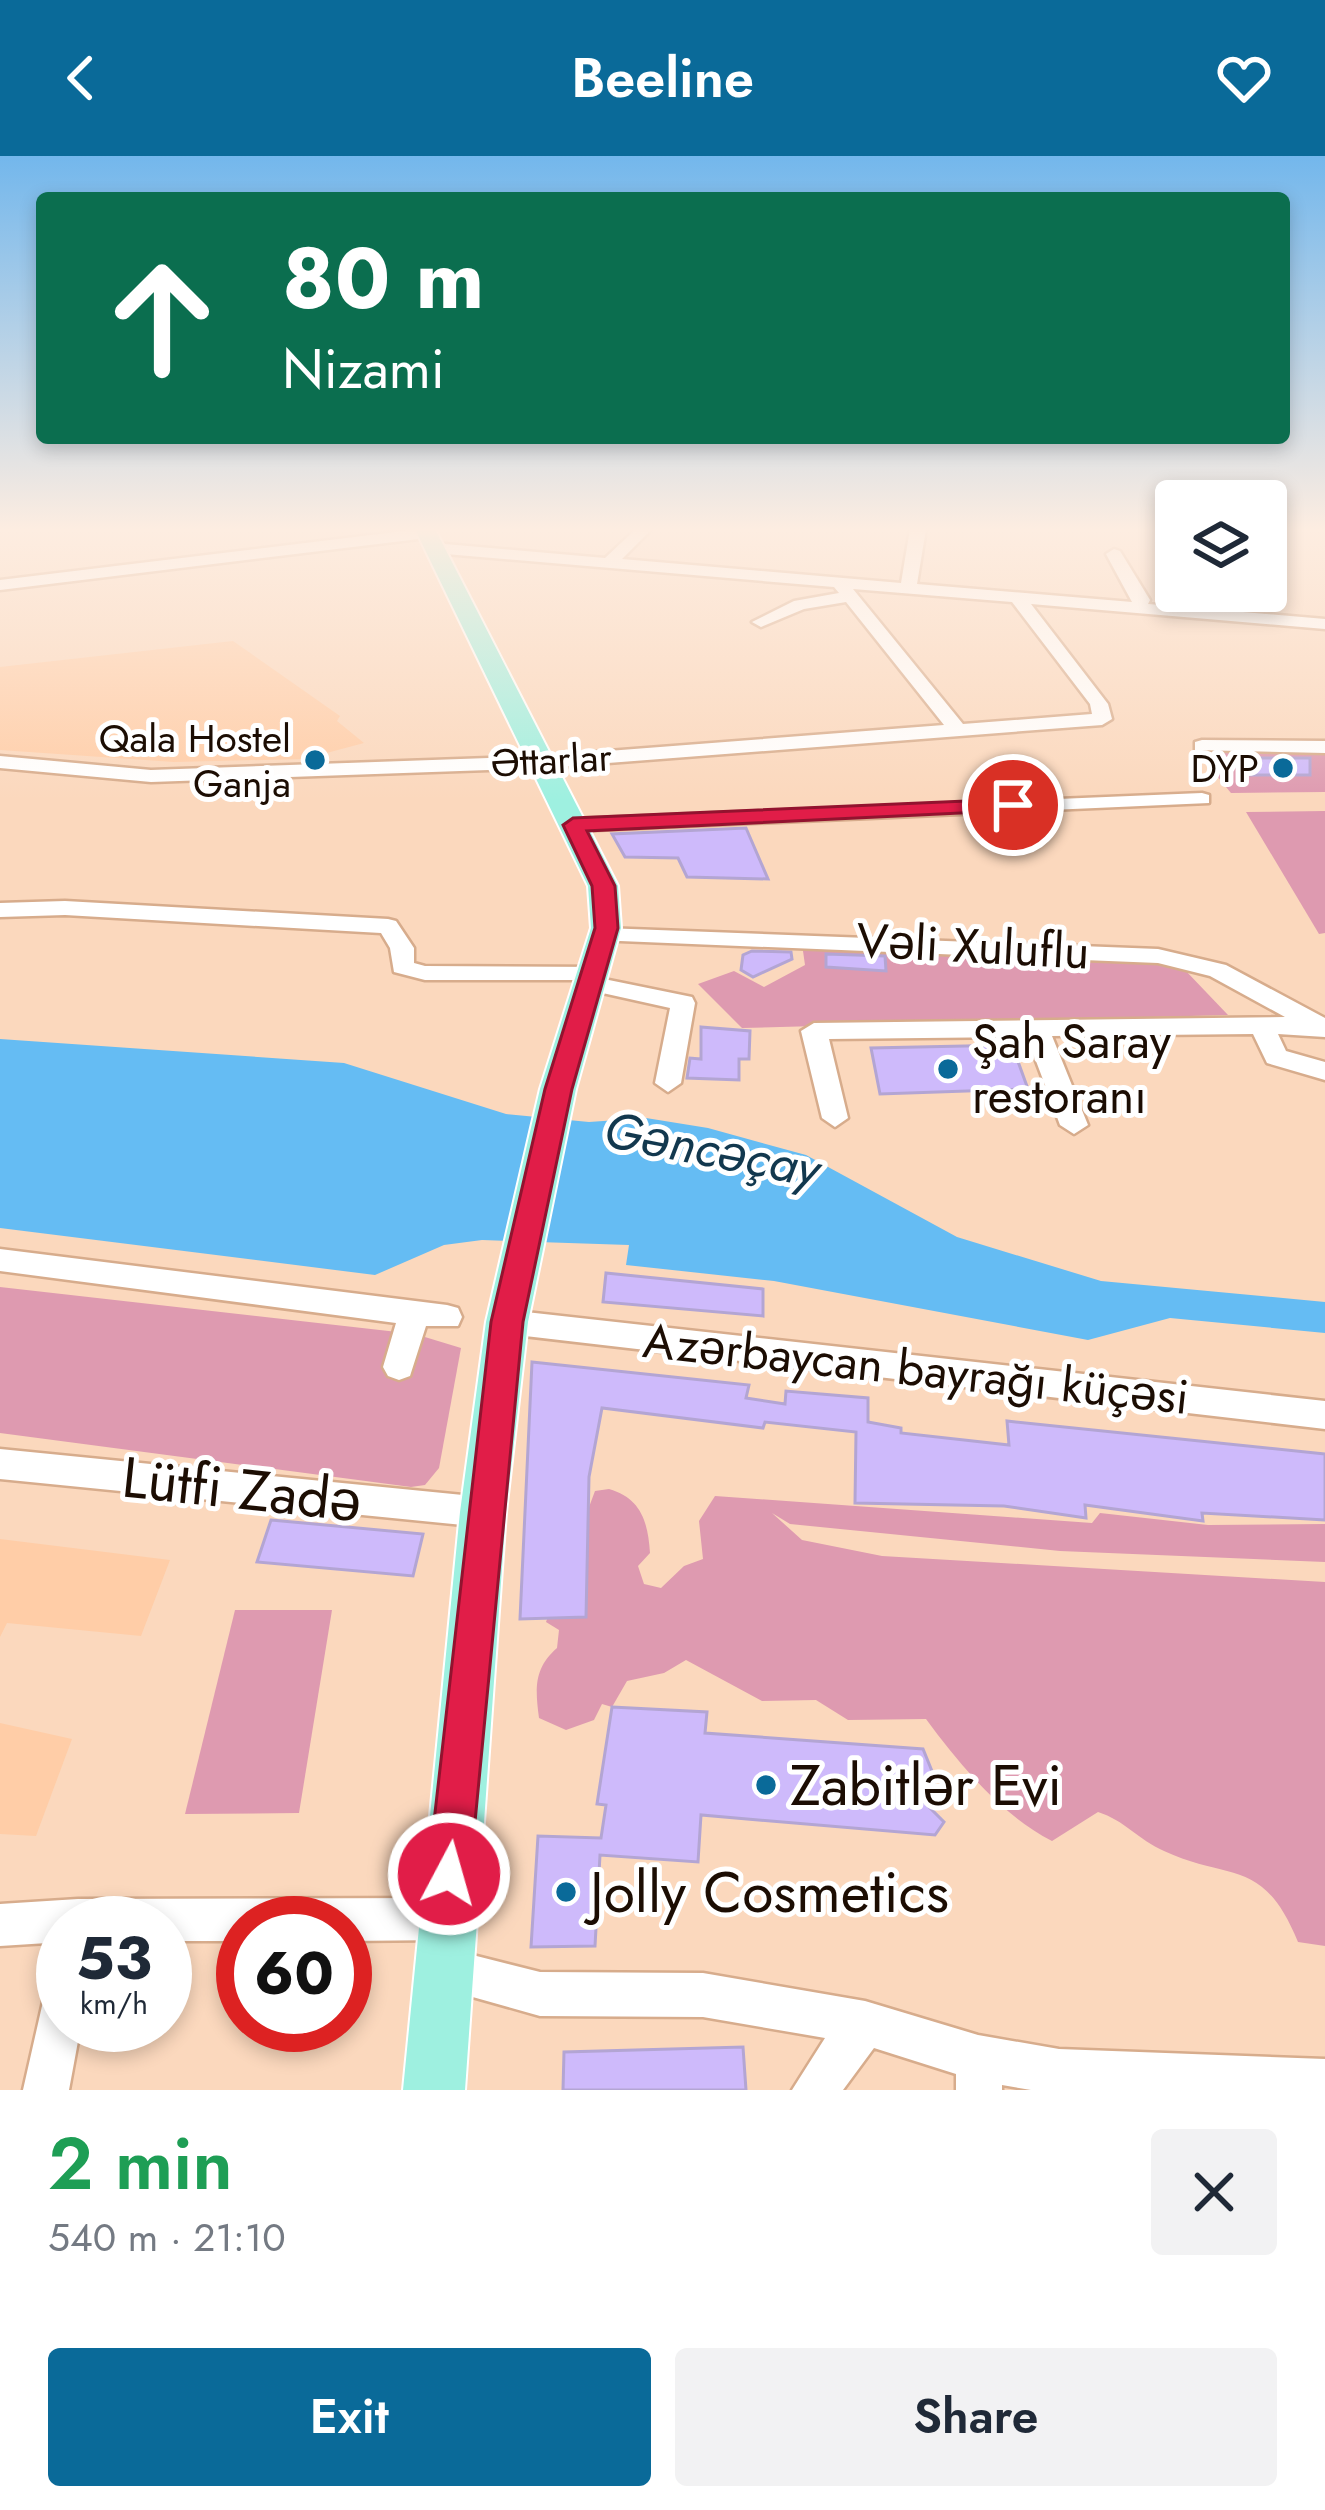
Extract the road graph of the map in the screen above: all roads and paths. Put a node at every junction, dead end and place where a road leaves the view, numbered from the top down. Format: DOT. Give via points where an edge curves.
graph roads {
  1 [pos="471,619"];
  2 [pos="767,619"];
  3 [pos="867,619"];
  4 [pos="1034,619"];
  5 [pos="1269,619"];
  6 [pos="761,622"];
  7 [pos="1325,624"];
  8 [pos="958,730"];
  9 [pos="1202,746"];
  10 [pos="1325,746"];
  11 [pos="0,762"];
  12 [pos="543,762"];
  13 [pos="1202,799"];
  14 [pos="573,825"];
  15 [pos="0,910"];
  16 [pos="604,935"];
  17 [pos="590,977"];
  18 [pos="1261,1025"];
  19 [pos="1035,1027"];
  20 [pos="1321,1027"];
  21 [pos="1325,1071"];
  22 [pos="668,1083"];
  23 [pos="835,1118"];
  24 [pos="1074,1125"];
  25 [pos="0,1260"];
  26 [pos="414,1313"];
  27 [pos="447,1317"];
  28 [pos="507,1322"];
  29 [pos="399,1367"];
  30 [pos="1325,1415"];
  31 [pos="0,1464"];
  32 [pos="483,1512"];
  33 [pos="36,1923"];
  34 [pos="0,1925"];
  35 [pos="192,1928"];
  36 [pos="445,1944"];
  37 [pos="865,2024"];
  38 [pos="53,2052"];
  39 [pos="978,2074"];
  40 [pos="1325,2082"];
  41 [pos="1190,2083"];
  42 [pos="46,2090"];
  43 [pos="434,2090"];
  44 [pos="815,2090"];
  1 -- 12 [label="main road"];
  2 -- 6 [label="street"];
  3 -- 8 [label="street"];
  4 -- 8 [label="street, Əttarlar" via="1102,718"];
  5 -- 7 [label="street"];
  8 -- 12 [label="street, Əttarlar"];
  9 -- 10 [label="street"];
  11 -- 12 [label="street, Əttarlar" via="151,776"];
  12 -- 14 [label="main road"];
  13 -- 14 [label="street"];
  14 -- 16 [label="main road" via="603,886"];
  15 -- 17 [label="street" via="388,926 402,948 402,967 425,973"];
  16 -- 17 [label="main road"];
  16 -- 20 [label="street, Vəli Xuluflu" via="1158,956 1218,970"];
  17 -- 22 [label="street" via="683,1003"];
  17 -- 28 [label="main road"];
  18 -- 19 [label="street"];
  18 -- 20 [label="street"];
  18 -- 21 [label="street" via="1276,1057"];
  19 -- 23 [label="street" via="814,1030"];
  19 -- 24 [label="street"];
  25 -- 26 [label="street"];
  26 -- 27 [label="street"];
  26 -- 29 [label="street"];
  28 -- 30 [label="street, Azərbaycan bayrağı küçəsi"];
  28 -- 32 [label="main road"];
  31 -- 32 [label="street, Lütfi Zadə"];
  32 -- 36 [label="main road"];
  33 -- 34 [label="street"];
  35 -- 36 [label="street"];
  36 -- 37 [label="street" via="540,1994 703,1995"];
  36 -- 43 [label="main road"];
  37 -- 39 [label="street"];
  37 -- 44 [label="street"];
  38 -- 42 [label="street"];
  39 -- 41 [label="street"];
  40 -- 41 [label="street"];
}
